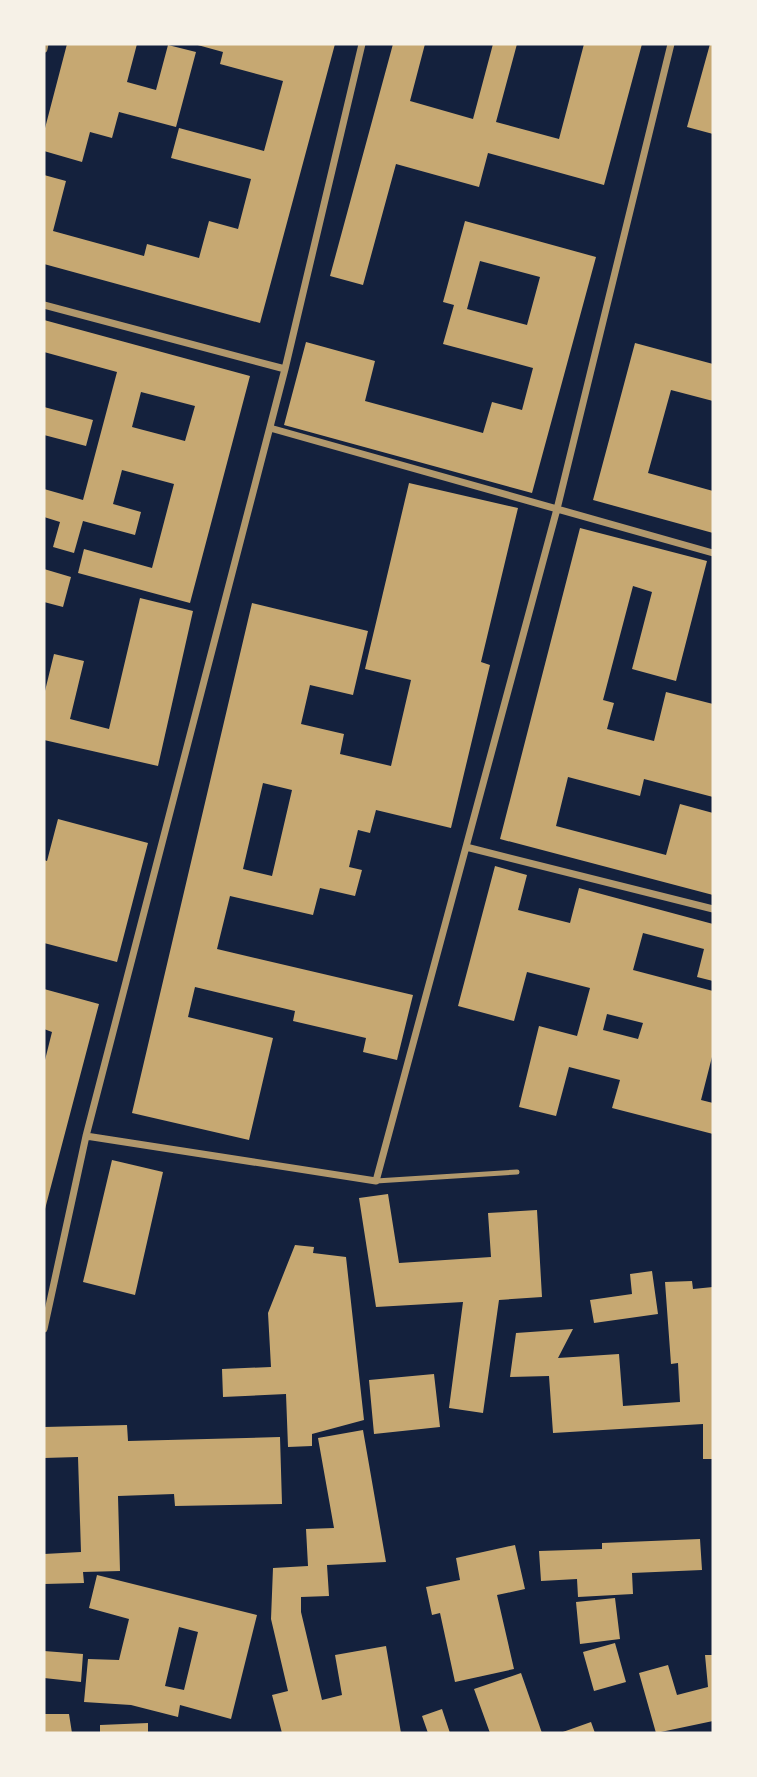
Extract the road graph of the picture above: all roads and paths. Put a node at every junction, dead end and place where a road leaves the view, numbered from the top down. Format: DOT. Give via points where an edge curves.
graph roads {
  1 [pos="45,44"];
  2 [pos="362,44"];
  3 [pos="671,44"];
  4 [pos="44,49"];
  5 [pos="44,305"];
  6 [pos="285,369"];
  7 [pos="270,428"];
  8 [pos="557,509"];
  9 [pos="713,553"];
  10 [pos="466,847"];
  11 [pos="713,909"];
  12 [pos="86,1136"];
  13 [pos="517,1172"];
  14 [pos="376,1181"];
  15 [pos="44,1329"];
  1 -- 4 [label="street"];
  2 -- 6 [label="street"];
  3 -- 8 [label="street"];
  5 -- 6 [label="street"];
  6 -- 7 [label="street"];
  7 -- 8 [label="street"];
  7 -- 12 [label="street"];
  8 -- 9 [label="street"];
  8 -- 10 [label="street"];
  10 -- 11 [label="street"];
  10 -- 14 [label="street"];
  12 -- 14 [label="street"];
  12 -- 15 [label="street"];
  13 -- 14 [label="lane"];
}
